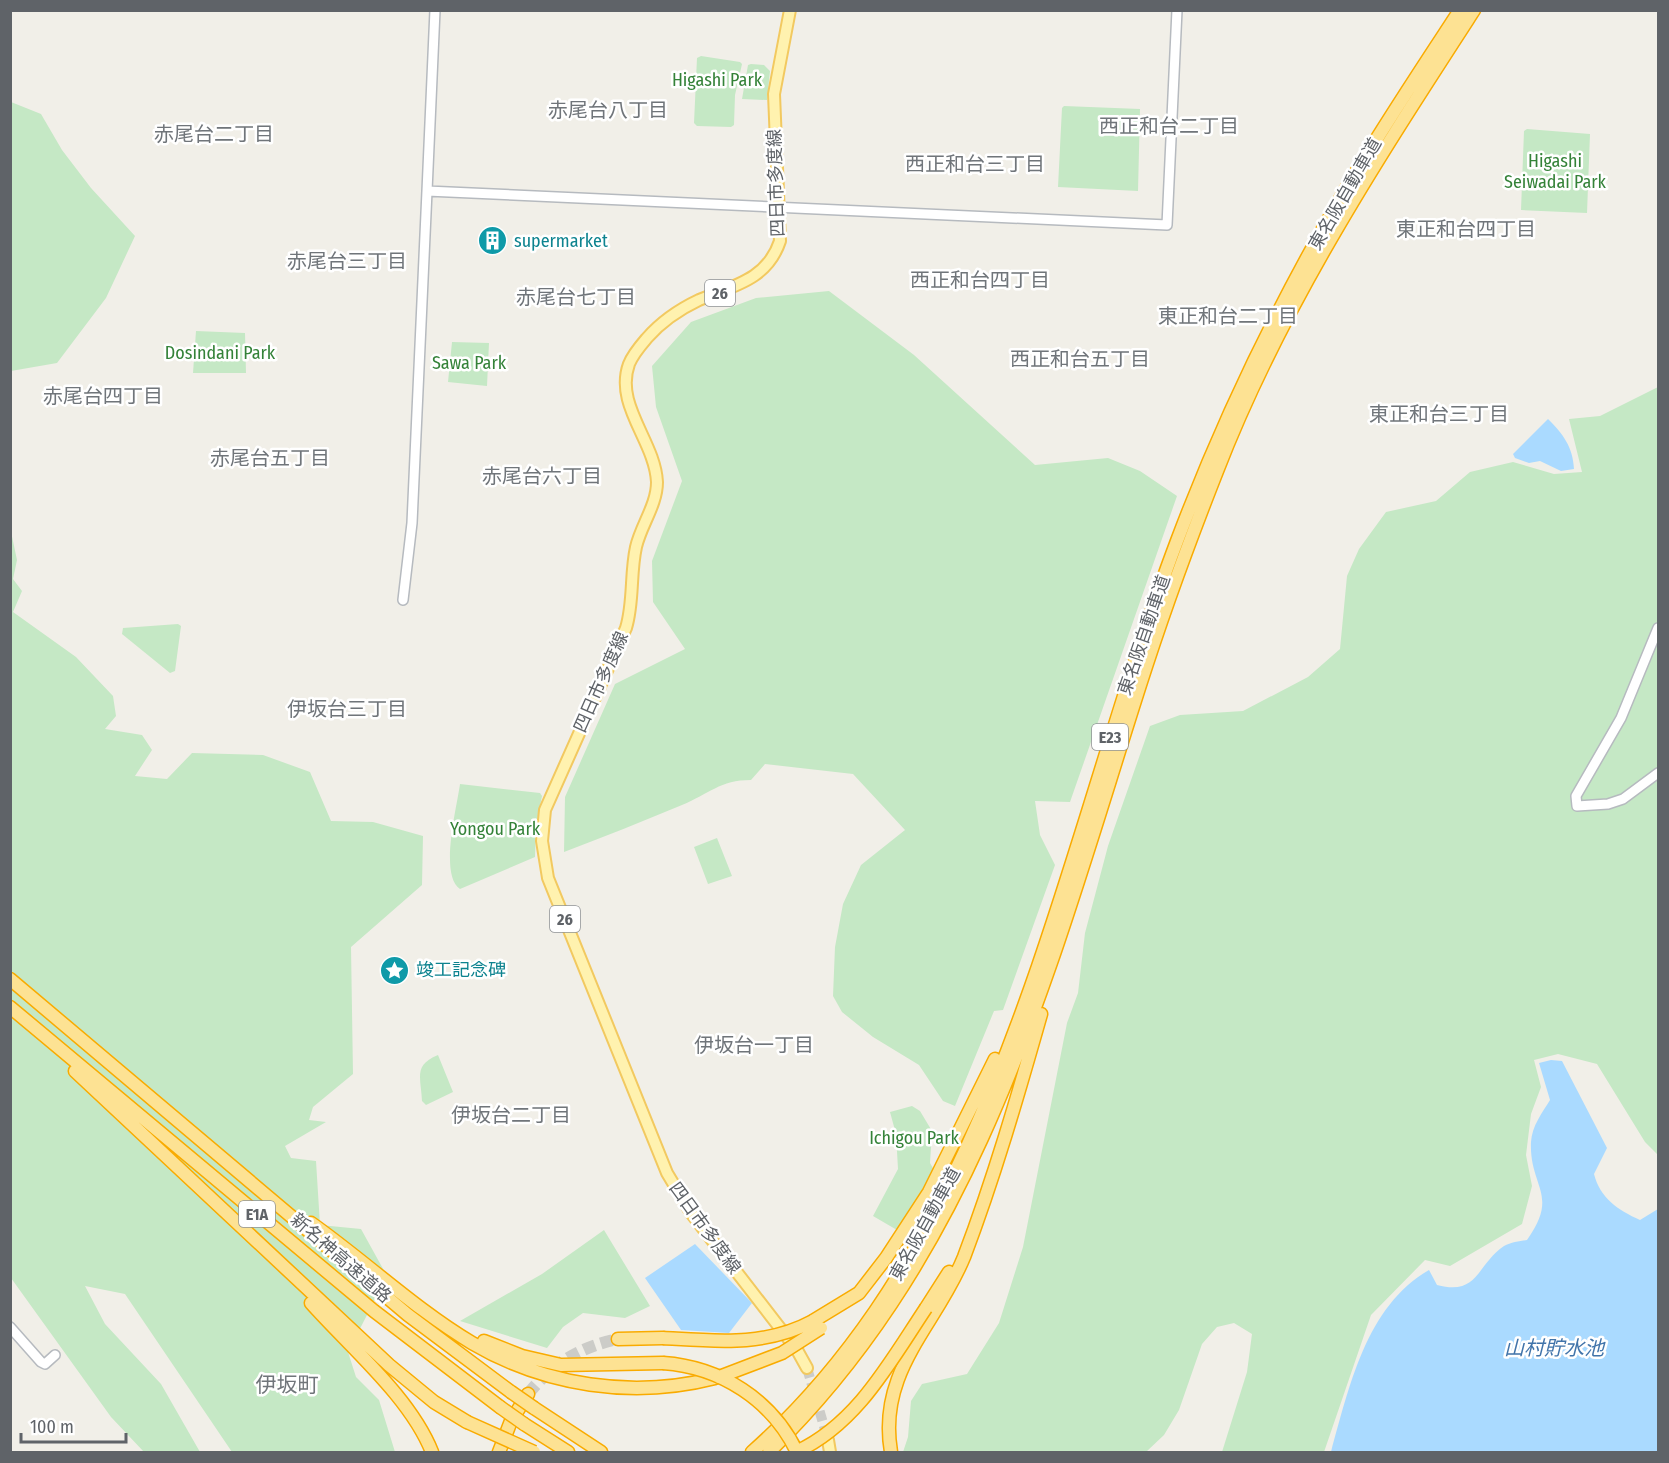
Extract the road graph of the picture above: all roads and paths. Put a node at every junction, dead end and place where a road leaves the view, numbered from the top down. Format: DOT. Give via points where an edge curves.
graph roads {
  1 [pos="435,10"];
  2 [pos="790,10"];
  3 [pos="1177,10"];
  4 [pos="1460,10"];
  5 [pos="1474,10"];
  6 [pos="428,191"];
  7 [pos="779,208"];
  8 [pos="403,600"];
  9 [pos="1659,628"];
  10 [pos="1659,773"];
  11 [pos="1062,937"];
  12 [pos="1034,974"];
  13 [pos="10,979"];
  14 [pos="15,1011"];
  15 [pos="260,1189"];
  16 [pos="227,1216"];
  17 [pos="930,1311"];
  18 [pos="439,1320"];
  19 [pos="817,1325"];
  20 [pos="10,1327"];
  21 [pos="618,1339"];
  22 [pos="55,1355"];
  23 [pos="807,1368"];
  24 [pos="528,1394"];
  25 [pos="828,1440"];
  26 [pos="432,1452"];
  27 [pos="499,1452"];
  28 [pos="534,1452"];
  29 [pos="568,1452"];
  30 [pos="601,1452"];
  31 [pos="752,1452"];
  32 [pos="769,1452"];
  33 [pos="797,1452"];
  34 [pos="830,1452"];
  35 [pos="891,1452"];
  1 -- 6 [label="street"];
  2 -- 7 [label="main road, 四日市多度線 / 26" via="774,94"];
  3 -- 7 [label="street" via="1167,225"];
  4 -- 12 [label="highway, 東名阪自動車道 / E23" via="1345,190 1276,317 1222,429 1150,615"];
  5 -- 11 [label="highway, 東名阪自動車道 / E23" via="1355,196 1247,400 1165,611"];
  6 -- 7 [label="street"];
  6 -- 8 [label="street" via="412,523"];
  7 -- 23 [label="main road, 四日市多度線 / 26" via="780,241 766,267 750,280 678,312 652,333 630,362 627,394 654,466 656,491 636,546 626,628 550,794 543,817 542,841 548,878 666,1173 691,1214"];
  9 -- 10 [label="street" via="1621,718 1576,796 1577,806 1623,800"];
  11 -- 17 [label="highway" via="975,1224"];
  11 -- 32 [label="highway, 東名阪自動車道 / E23" via="996,1110 920,1261 846,1368"];
  12 -- 19 [label="highway" via="929,1192 859,1293"];
  12 -- 31 [label="highway, 東名阪自動車道 / E23" via="969,1141 908,1258 837,1361"];
  13 -- 15 [label="highway, 新名神高速道路 / E1A"];
  14 -- 16 [label="highway"];
  14 -- 29 [label="highway, 新名神高速道路 / E1A, bridge" via="374,1311 500,1407"];
  15 -- 18 [label="highway"];
  15 -- 30 [label="highway, 新名神高速道路 / E1A, bridge" via="408,1315 511,1392"];
  16 -- 26 [label="highway" via="400,1399"];
  16 -- 28 [label="highway, bridge" via="434,1402 467,1422"];
  17 -- 33 [label="highway, bridge" via="861,1402 833,1429"];
  17 -- 35 [label="highway" via="897,1378 890,1410"];
  18 -- 19 [label="highway, bridge" via="505,1360 573,1382 648,1388 688,1384 750,1367 782,1353"];
  18 -- 33 [label="highway, bridge" via="503,1349 561,1365 663,1363 701,1369 747,1392 774,1416"];
  19 -- 21 [label="highway, bridge" via="753,1341"];
  20 -- 22 [label="street" via="41,1362 45,1364"];
  24 -- 27 [label="highway" via="511,1421"];
  25 -- 34 [label="main road"];
}
